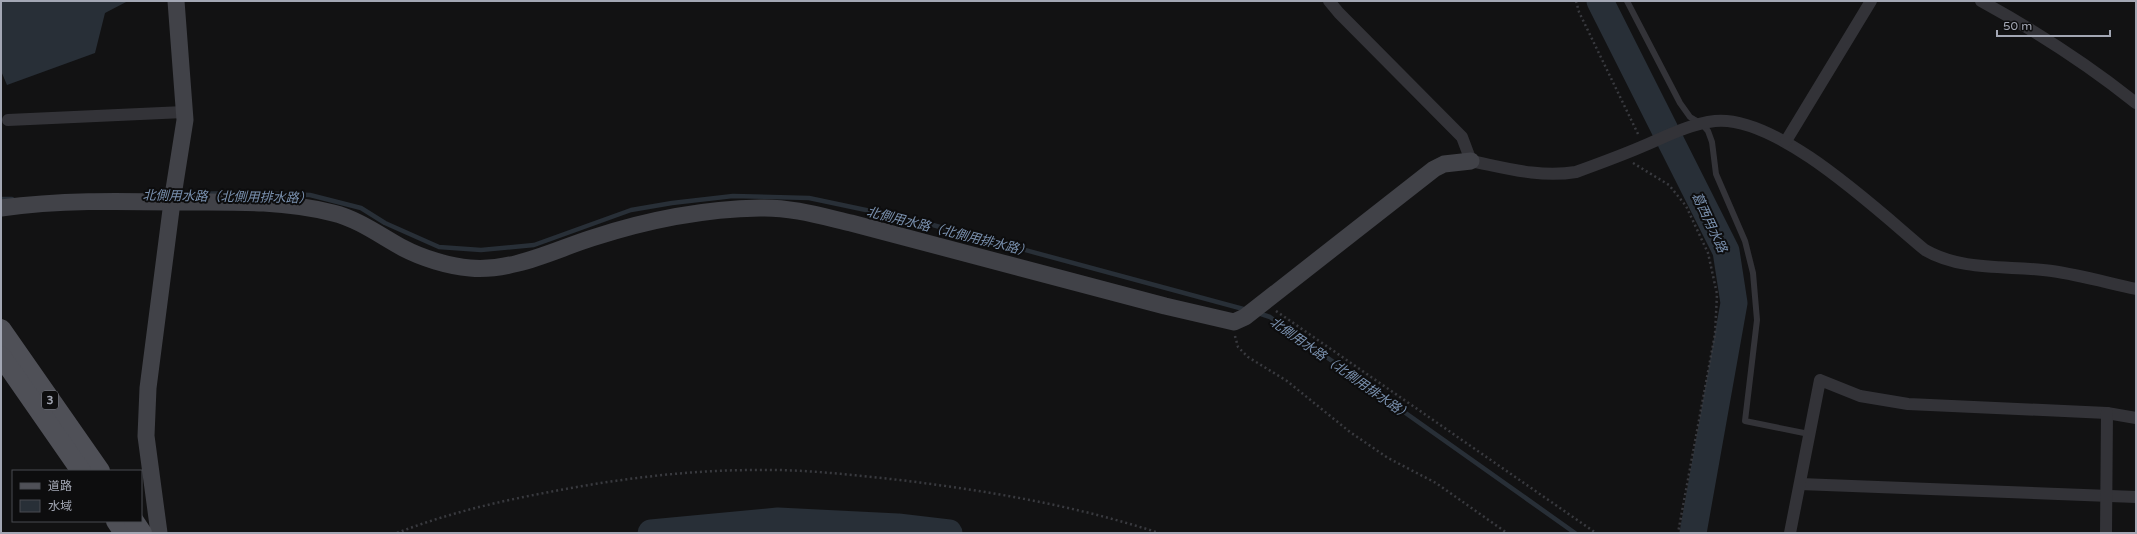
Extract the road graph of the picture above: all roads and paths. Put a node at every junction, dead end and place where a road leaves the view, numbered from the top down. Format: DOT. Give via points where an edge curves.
graph roads {
  1 [pos="176,1"];
  2 [pos="1329,1"];
  3 [pos="1576,1"];
  4 [pos="1627,1"];
  5 [pos="1871,1"];
  6 [pos="1981,1"];
  7 [pos="2136,103"];
  8 [pos="184,112"];
  9 [pos="8,120"];
  10 [pos="1702,124"];
  11 [pos="1639,135"];
  12 [pos="1786,141"];
  13 [pos="1626,153"];
  14 [pos="1471,160"];
  15 [pos="172,201"];
  16 [pos="1,208"];
  17 [pos="2136,289"];
  18 [pos="1261,304"];
  19 [pos="1240,320"];
  20 [pos="1,329"];
  21 [pos="1,356"];
  22 [pos="2107,413"];
  23 [pos="2136,418"];
  24 [pos="1809,434"];
  25 [pos="80,470"];
  26 [pos="99,470"];
  27 [pos="1800,484"];
  28 [pos="2107,496"];
  29 [pos="2136,497"];
  30 [pos="117,522"];
  31 [pos="135,522"];
  32 [pos="124,533"];
  33 [pos="142,533"];
  34 [pos="159,533"];
  35 [pos="397,533"];
  36 [pos="1159,533"];
  37 [pos="1507,533"];
  38 [pos="1596,533"];
  39 [pos="1678,533"];
  40 [pos="1790,533"];
  41 [pos="2106,533"];
  1 -- 8 [label="street"];
  2 -- 14 [label="street" via="1462,136"];
  3 -- 11 [label="path"];
  4 -- 10 [label="lane" via="1680,103 1690,117"];
  5 -- 12 [label="street"];
  6 -- 7 [label="street" via="2034,30 2102,76"];
  8 -- 9 [label="street"];
  8 -- 15 [label="street"];
  10 -- 12 [label="street" via="1734,122 1753,126"];
  10 -- 13 [label="street"];
  10 -- 24 [label="lane" via="1712,142 1716,174 1745,240 1753,272 1757,320 1745,421"];
  12 -- 17 [label="street" via="1853,190 1938,258 1961,263 2062,272"];
  13 -- 14 [label="street" via="1576,172 1560,175 1533,174"];
  13 -- 39 [label="path" via="1630,162 1638,168 1669,185 1686,206 1708,253 1718,294 1715,334"];
  14 -- 18 [label="street" via="1449,163 1434,169"];
  15 -- 16 [label="street" via="95,202"];
  15 -- 19 [label="street" via="298,205 321,210 371,230 406,250 434,260 470,268 505,266 671,216 761,208 807,212 976,254 1165,306"];
  15 -- 34 [label="street" via="148,388 146,436"];
  18 -- 19 [label="street"];
  18 -- 38 [label="path"];
  19 -- 37 [label="path" via="1238,347 1248,357 1287,381 1367,445 1436,483"];
  20 -- 26 [label="main road, 3"];
  21 -- 25 [label="main road, 3"];
  22 -- 23 [label="street"];
  22 -- 24 [label="street" via="1908,404 1860,396 1820,380"];
  22 -- 28 [label="street"];
  24 -- 27 [label="street"];
  27 -- 28 [label="street"];
  27 -- 40 [label="street"];
  28 -- 29 [label="street"];
  28 -- 41 [label="street"];
  30 -- 32 [label="main road"];
  31 -- 33 [label="main road"];
  35 -- 36 [label="path" via="488,505 583,485 756,470 842,473 964,488 1046,502"];
}
